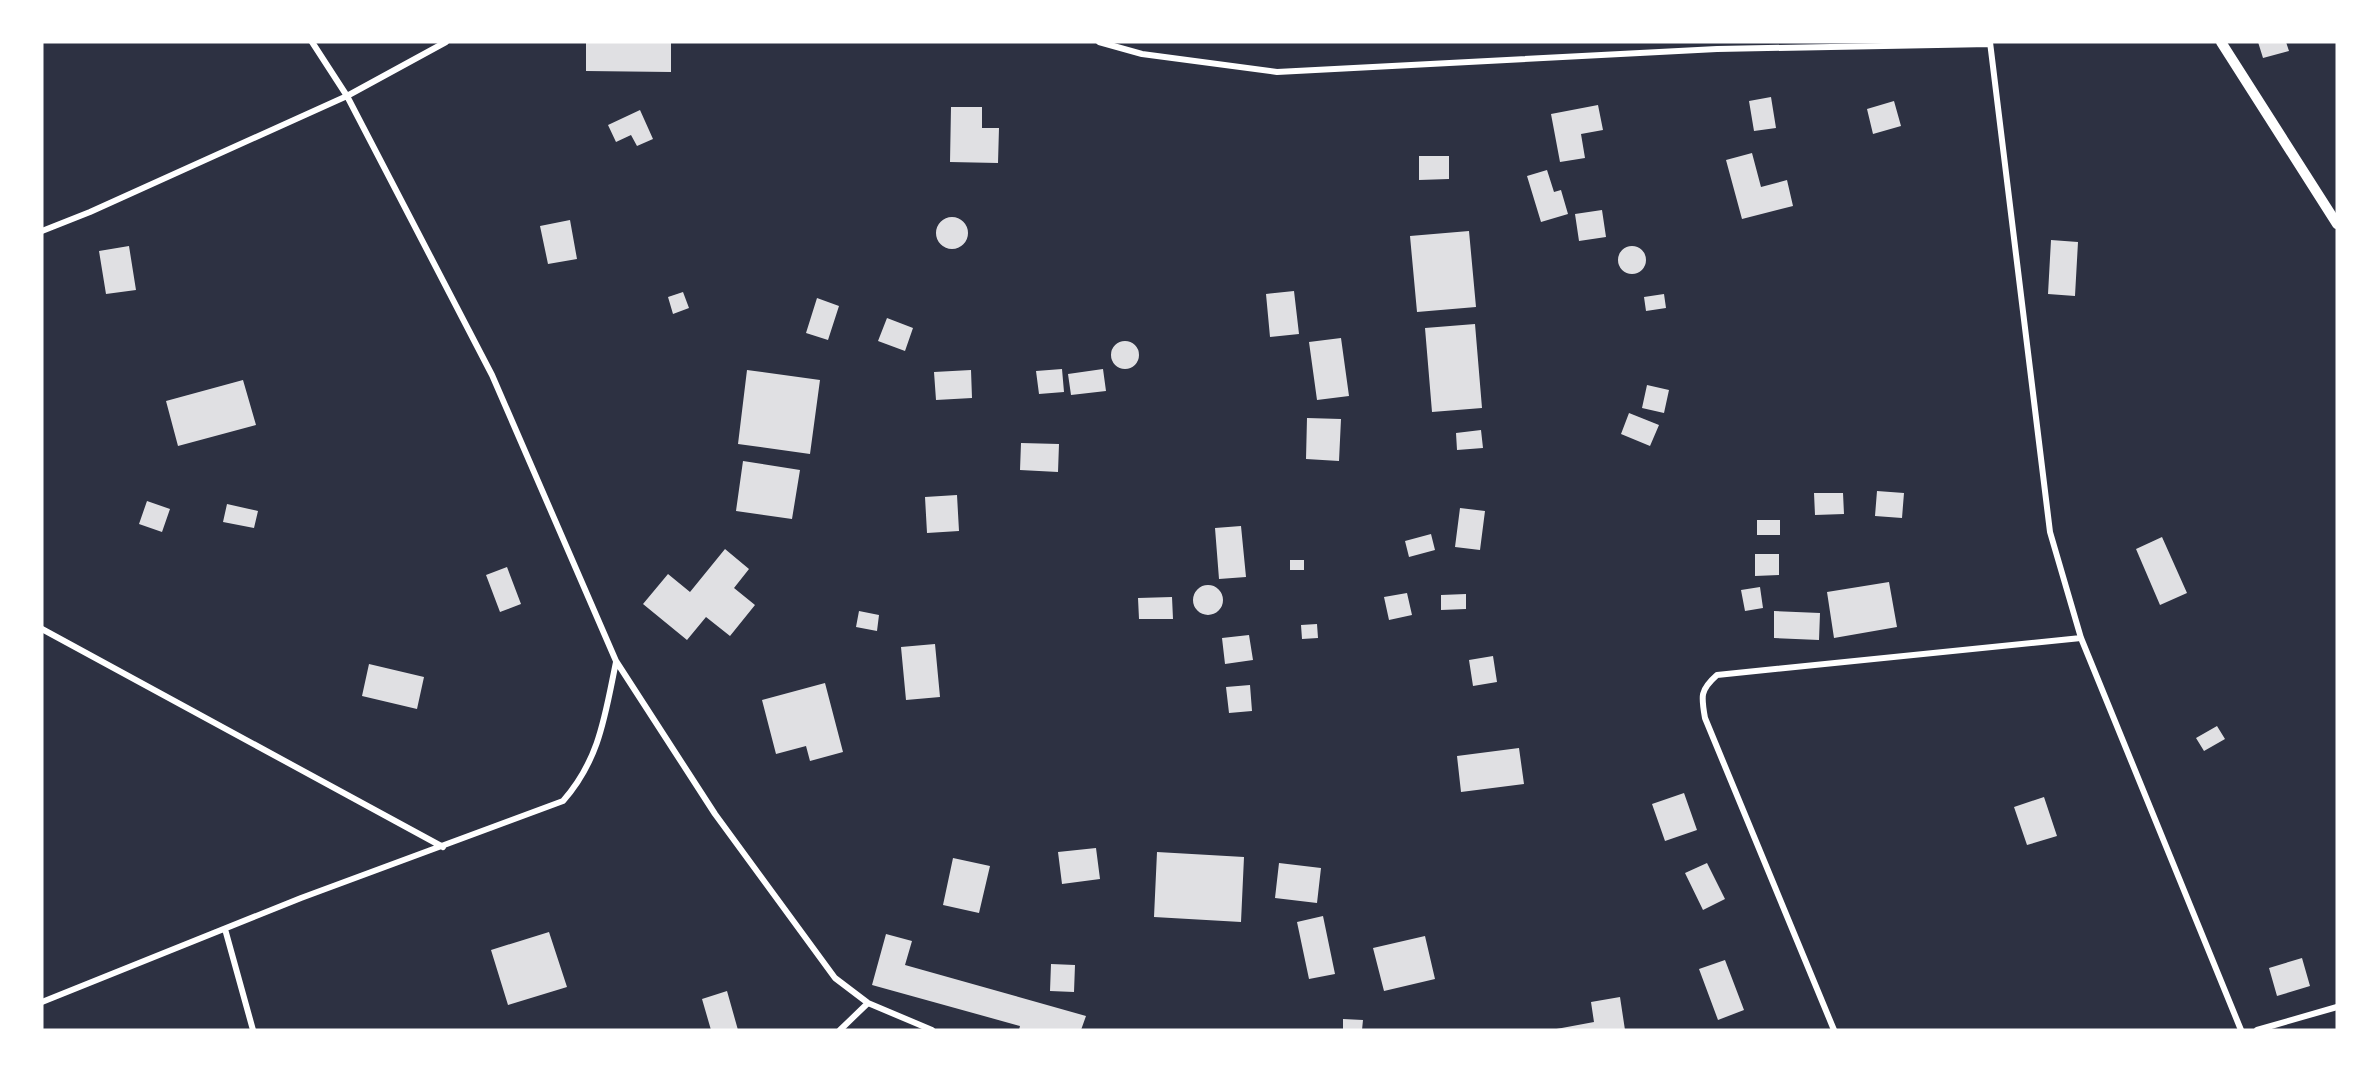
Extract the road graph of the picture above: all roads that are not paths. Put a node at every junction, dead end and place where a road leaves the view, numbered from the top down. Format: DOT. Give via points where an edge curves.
graph roads {
  1 [pos="312,42"];
  2 [pos="446,42"];
  3 [pos="1099,42"];
  4 [pos="2221,42"];
  5 [pos="1990,43"];
  6 [pos="1717,45"];
  7 [pos="347,96"];
  8 [pos="2337,224"];
  9 [pos="42,231"];
  10 [pos="42,629"];
  11 [pos="2081,638"];
  12 [pos="616,661"];
  13 [pos="443,847"];
  14 [pos="225,929"];
  15 [pos="42,1002"];
  16 [pos="868,1003"];
  17 [pos="2337,1007"];
  18 [pos="253,1030"];
  19 [pos="840,1030"];
  20 [pos="932,1030"];
  21 [pos="1834,1030"];
  22 [pos="2241,1030"];
  23 [pos="2258,1030"];
  1 -- 7 [label="street"];
  2 -- 7 [label="street"];
  3 -- 6 [label="street" via="1142,54 1277,72"];
  4 -- 8 [label="street"];
  5 -- 6 [label="street"];
  5 -- 11 [label="street" via="2050,532"];
  7 -- 9 [label="street"];
  7 -- 12 [label="street" via="492,375"];
  10 -- 13 [label="street"];
  11 -- 21 [label="street" via="1717,675 1704,686 1705,717"];
  11 -- 22 [label="street"];
  12 -- 13 [label="street" via="594,754 579,783 563,801"];
  12 -- 16 [label="street" via="715,814 808,943 835,978"];
  13 -- 14 [label="street"];
  14 -- 15 [label="street"];
  14 -- 18 [label="street"];
  16 -- 19 [label="street"];
  16 -- 20 [label="street"];
  17 -- 23 [label="street"];
}
